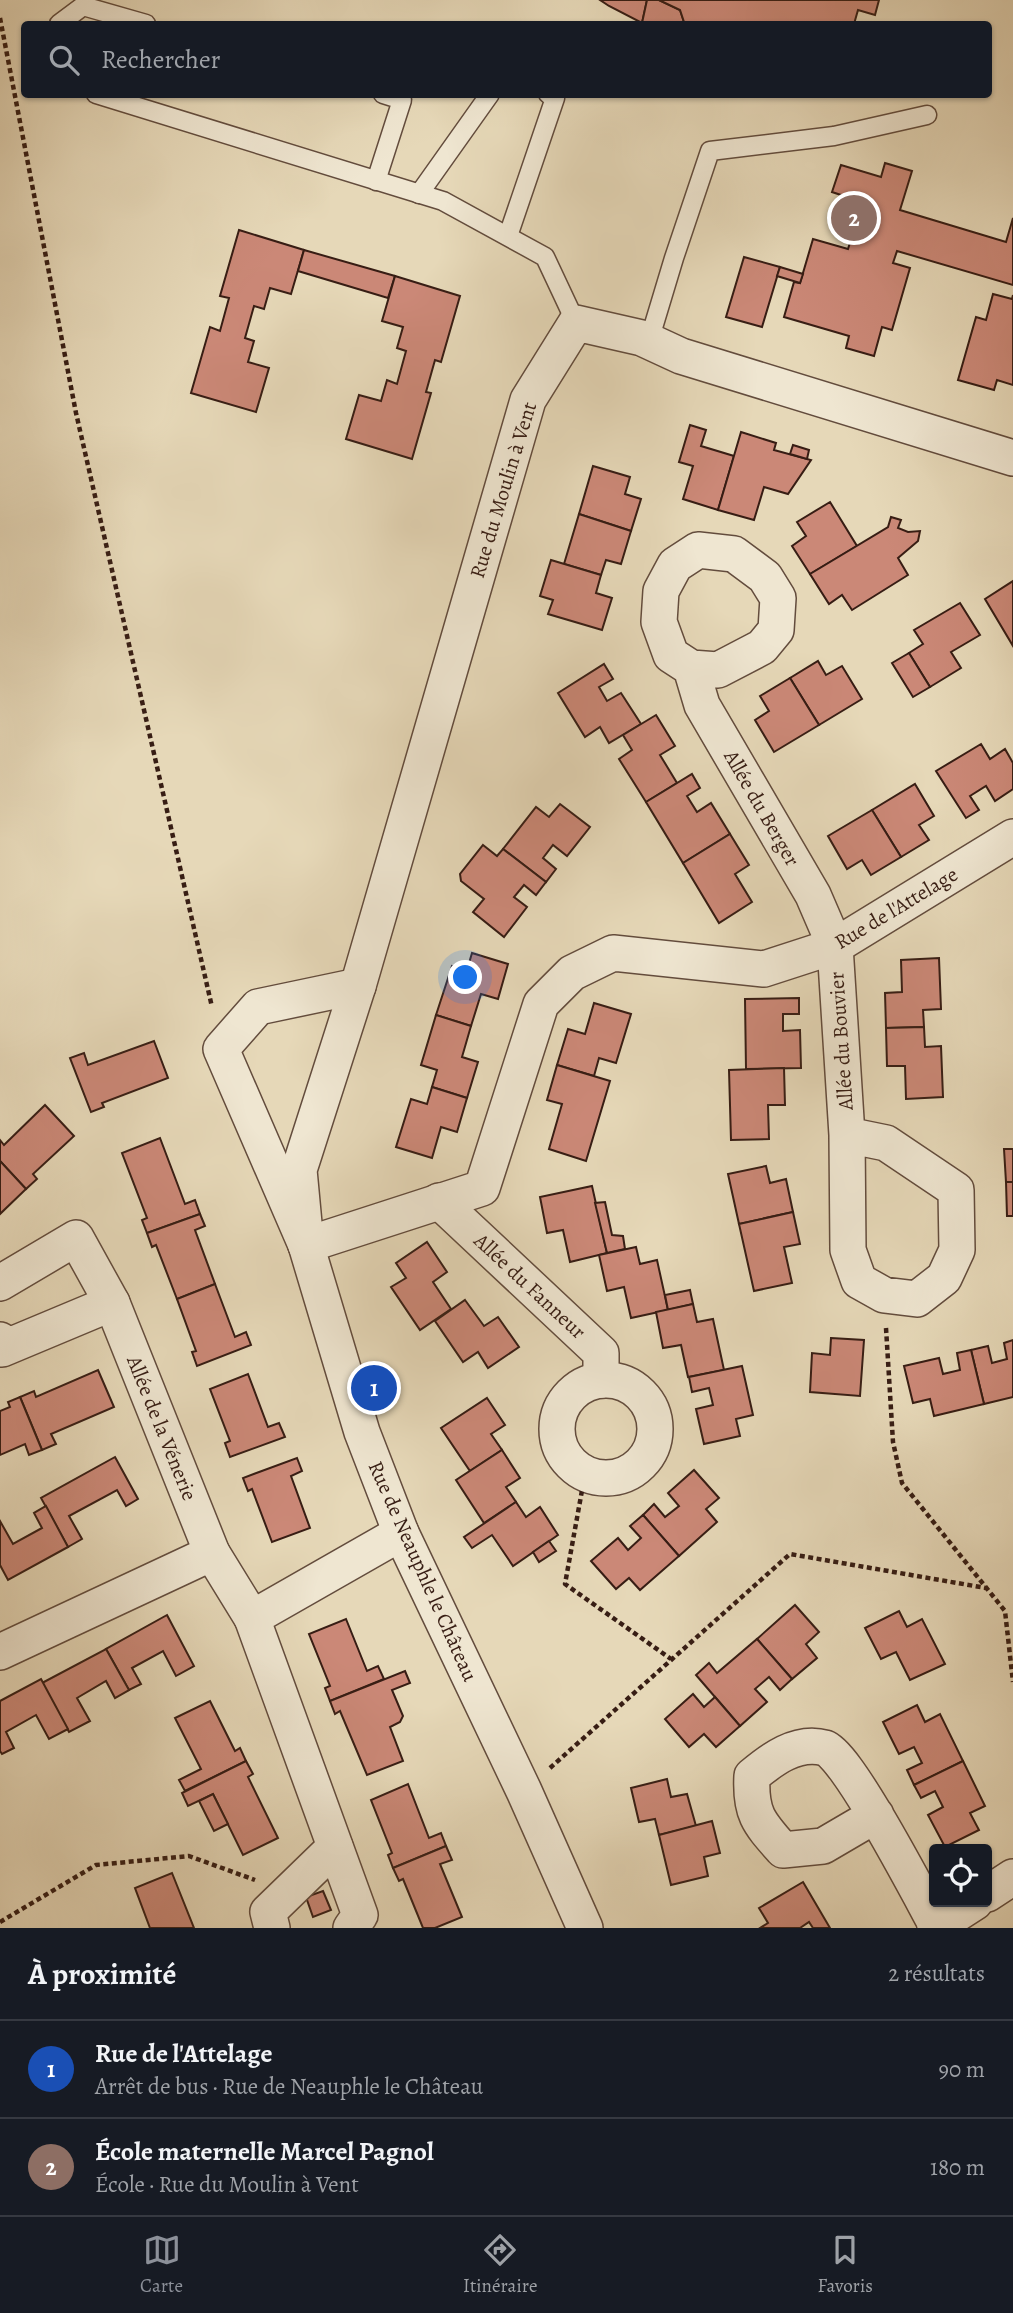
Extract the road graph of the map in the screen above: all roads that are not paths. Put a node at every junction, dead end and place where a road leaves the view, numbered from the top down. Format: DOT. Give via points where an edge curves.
graph roads {
  1 [pos="63,21"];
  2 [pos="136,21"];
  3 [pos="109,98"];
  4 [pos="396,98"];
  5 [pos="487,98"];
  6 [pos="555,98"];
  7 [pos="927,115"];
  8 [pos="376,181"];
  9 [pos="419,194"];
  10 [pos="508,236"];
  11 [pos="576,323"];
  12 [pos="649,341"];
  13 [pos="1013,458"];
  14 [pos="691,668"];
  15 [pos="1013,836"];
  16 [pos="835,946"];
  17 [pos="358,986"];
  18 [pos="847,1135"];
  19 [pos="439,1201"];
  20 [pos="306,1245"];
  21 [pos="0,1283"];
  22 [pos="111,1303"];
  23 [pos="0,1340"];
  24 [pos="601,1380"];
  25 [pos="401,1533"];
  26 [pos="212,1553"];
  27 [pos="252,1618"];
  28 [pos="0,1652"];
  29 [pos="876,1815"];
  30 [pos="335,1847"];
  31 [pos="1013,1877"];
  32 [pos="992,1891"];
  33 [pos="967,1907"];
  34 [pos="936,1927"];
  35 [pos="272,1928"];
  36 [pos="351,1928"];
  37 [pos="585,1928"];
  1 -- 2 [label="lane" via="83,6"];
  3 -- 8 [label="lane"];
  4 -- 8 [label="lane" via="402,100"];
  5 -- 9 [label="lane"];
  6 -- 10 [label="lane"];
  7 -- 12 [label="lane" via="834,136 710,151"];
  8 -- 9 [label="lane"];
  9 -- 10 [label="lane" via="443,201"];
  10 -- 11 [label="lane" via="545,257"];
  11 -- 12 [label="street"];
  11 -- 17 [label="street, Rue du Moulin à Vent" via="528,400"];
  12 -- 13 [label="street" via="701,362"];
  14 -- 16 [label="street, Allée du Berger" via="702,705 813,895"];
  15 -- 16 [label="street, Rue de l'Attelage"];
  16 -- 18 [label="street, Allée du Bouvier"];
  16 -- 19 [label="street, Rue de l'Attelage" via="764,969 613,953 572,973 541,1004 482,1188"];
  17 -- 20 [label="street, Rue du Moulin à Vent" via="299,1170"];
  17 -- 20 [label="street, Rue de Neauphle le Château" via="258,1007 221,1049"];
  18 -- 18 [label="street, Allée du Bouvier" via="848,1250 859,1281 884,1295 916,1298 944,1278 957,1250 956,1190 886,1143"];
  19 -- 20 [label="street, Rue de l'Attelage"];
  19 -- 24 [label="street, Allée du Fanneur" via="601,1353"];
  20 -- 25 [label="street, Rue de Neauphle le Château" via="362,1432"];
  21 -- 22 [label="street, Allée de la Vénerie" via="76,1238"];
  22 -- 23 [label="street" via="2,1349"];
  22 -- 26 [label="street, Allée de la Vénerie"];
  24 -- 24 [label="street" via="632,1388 645,1398 653,1413 655,1429 645,1460 617,1477 585,1474 562,1452 557,1436 562,1405 572,1392"];
  25 -- 27 [label="street"];
  25 -- 37 [label="street, Rue de Neauphle le Château"];
  26 -- 27 [label="street, Allée de la Vénerie"];
  26 -- 28 [label="street"];
  27 -- 30 [label="street, Allée de la Vénerie"];
  29 -- 34 [label="street"];
  30 -- 35 [label="street" via="268,1912"];
  30 -- 36 [label="street, Allée de la Vénerie" via="360,1915"];
  31 -- 32 [label="street"];
  33 -- 34 [label="street"];
}
